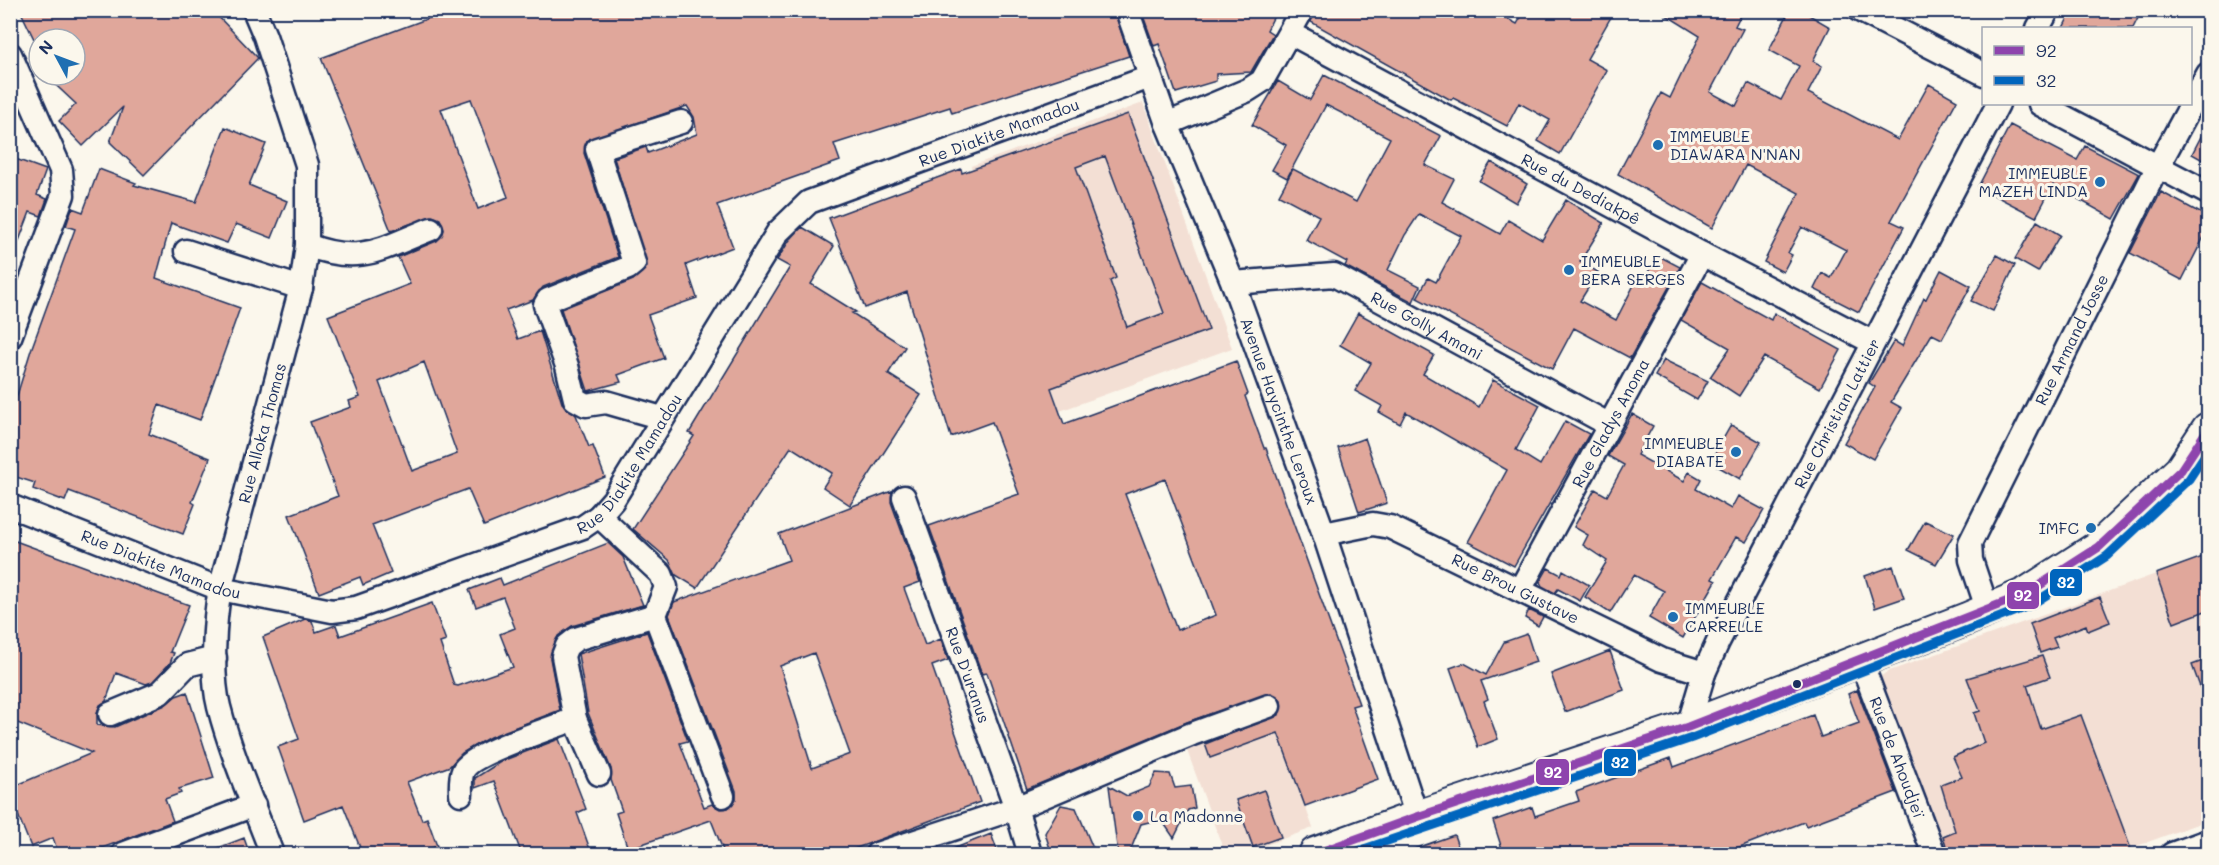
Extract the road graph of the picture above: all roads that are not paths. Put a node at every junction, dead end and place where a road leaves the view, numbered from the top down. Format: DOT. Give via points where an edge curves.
graph roads {
  1 [pos="254,10"];
  2 [pos="1127,10"];
  3 [pos="1302,10"];
  4 [pos="1859,10"];
  5 [pos="2048,10"];
  6 [pos="2039,27"];
  7 [pos="1290,33"];
  8 [pos="10,54"];
  9 [pos="1982,73"];
  10 [pos="2208,74"];
  11 [pos="1150,77"];
  12 [pos="2192,103"];
  13 [pos="1997,105"];
  14 [pos="2042,105"];
  15 [pos="2191,105"];
  16 [pos="681,122"];
  17 [pos="1167,124"];
  18 [pos="2158,166"];
  19 [pos="2208,193"];
  20 [pos="431,229"];
  21 [pos="307,244"];
  22 [pos="186,251"];
  23 [pos="1702,254"];
  24 [pos="1233,283"];
  25 [pos="301,288"];
  26 [pos="10,337"];
  27 [pos="1872,342"];
  28 [pos="662,418"];
  29 [pos="1608,424"];
  30 [pos="2204,445"];
  31 [pos="904,497"];
  32 [pos="10,506"];
  33 [pos="599,516"];
  34 [pos="1324,534"];
  35 [pos="220,589"];
  36 [pos="1520,590"];
  37 [pos="1988,611"];
  38 [pos="655,615"];
  39 [pos="215,658"];
  40 [pos="1860,659"];
  41 [pos="1704,673"];
  42 [pos="1269,706"];
  43 [pos="110,714"];
  44 [pos="575,719"];
  45 [pos="1688,727"];
  46 [pos="599,774"];
  47 [pos="460,794"];
  48 [pos="723,796"];
  49 [pos="254,805"];
  50 [pos="1016,808"];
  51 [pos="1417,817"];
  52 [pos="2208,841"];
  53 [pos="123,855"];
  54 [pos="272,855"];
  55 [pos="877,855"];
  56 [pos="1030,855"];
  57 [pos="1315,855"];
  58 [pos="1934,855"];
  59 [pos="2172,855"];
  1 -- 21 [label="street, Rue Alloka Thomas" via="307,165"];
  2 -- 11 [label="street, Avenue Haycinthe Leroux"];
  3 -- 7 [label="street"];
  4 -- 9 [label="street"];
  5 -- 6 [label="street"];
  7 -- 17 [label="street" via="1262,81"];
  7 -- 23 [label="street, Rue du Dediakpê"];
  8 -- 26 [label="street" via="63,182 63,195"];
  10 -- 12 [label="street, Rue Armand Josse"];
  11 -- 17 [label="street, Avenue Haycinthe Leroux"];
  11 -- 28 [label="street, Rue Diakite Mamadou" via="809,202 778,232"];
  13 -- 27 [label="street, Rue Christian Lattier"];
  14 -- 18 [label="street"];
  15 -- 18 [label="street, Rue Armand Josse"];
  16 -- 28 [label="street" via="597,149 634,262 628,268 548,300 545,305 575,399 586,405 606,402"];
  17 -- 24 [label="street, Avenue Haycinthe Leroux"];
  18 -- 19 [label="street"];
  18 -- 37 [label="street, Rue Armand Josse" via="1971,543 1971,560"];
  20 -- 21 [label="street" via="364,256"];
  21 -- 25 [label="street, Rue Alloka Thomas"];
  22 -- 25 [label="street"];
  23 -- 27 [label="street, Rue du Dediakpê"];
  23 -- 29 [label="street, Rue Gladys Anoma"];
  24 -- 29 [label="street, Rue Golly Amani" via="1334,275"];
  24 -- 34 [label="street, Avenue Haycinthe Leroux"];
  25 -- 35 [label="street, Rue Alloka Thomas"];
  27 -- 41 [label="street, Rue Christian Lattier"];
  28 -- 33 [label="street, Rue Diakite Mamadou" via="613,500"];
  29 -- 36 [label="street, Rue Gladys Anoma"];
  30 -- 37 [label="street" via="2099,547 2026,594"];
  31 -- 50 [label="street, Rue D'uranus"];
  32 -- 35 [label="street, Rue Diakite Mamadou"];
  33 -- 35 [label="street, Rue Diakite Mamadou" via="583,527 345,611"];
  33 -- 38 [label="street" via="661,573 666,587"];
  34 -- 36 [label="street, Rue Brou Gustave" via="1373,524 1390,527"];
  34 -- 51 [label="street, Avenue Haycinthe Leroux"];
  35 -- 39 [label="street, Rue Alloka Thomas" via="215,614"];
  36 -- 41 [label="street, Rue Brou Gustave" via="1662,660"];
  37 -- 40 [label="street"];
  38 -- 44 [label="street" via="576,639 567,646 562,656"];
  38 -- 48 [label="street"];
  39 -- 43 [label="street" via="187,665 160,693"];
  39 -- 49 [label="street, Rue Alloka Thomas" via="219,706"];
  40 -- 45 [label="street"];
  40 -- 58 [label="street, Rue de Ahoudjeï"];
  41 -- 45 [label="street, Rue Christian Lattier"];
  42 -- 50 [label="street"];
  44 -- 46 [label="street"];
  44 -- 47 [label="street" via="488,752 468,764 462,772"];
  45 -- 51 [label="street"];
  49 -- 53 [label="street"];
  49 -- 54 [label="street, Rue Alloka Thomas"];
  50 -- 55 [label="street"];
  50 -- 56 [label="street, Rue D'uranus"];
  51 -- 57 [label="street"];
  52 -- 59 [label="street"];
}
